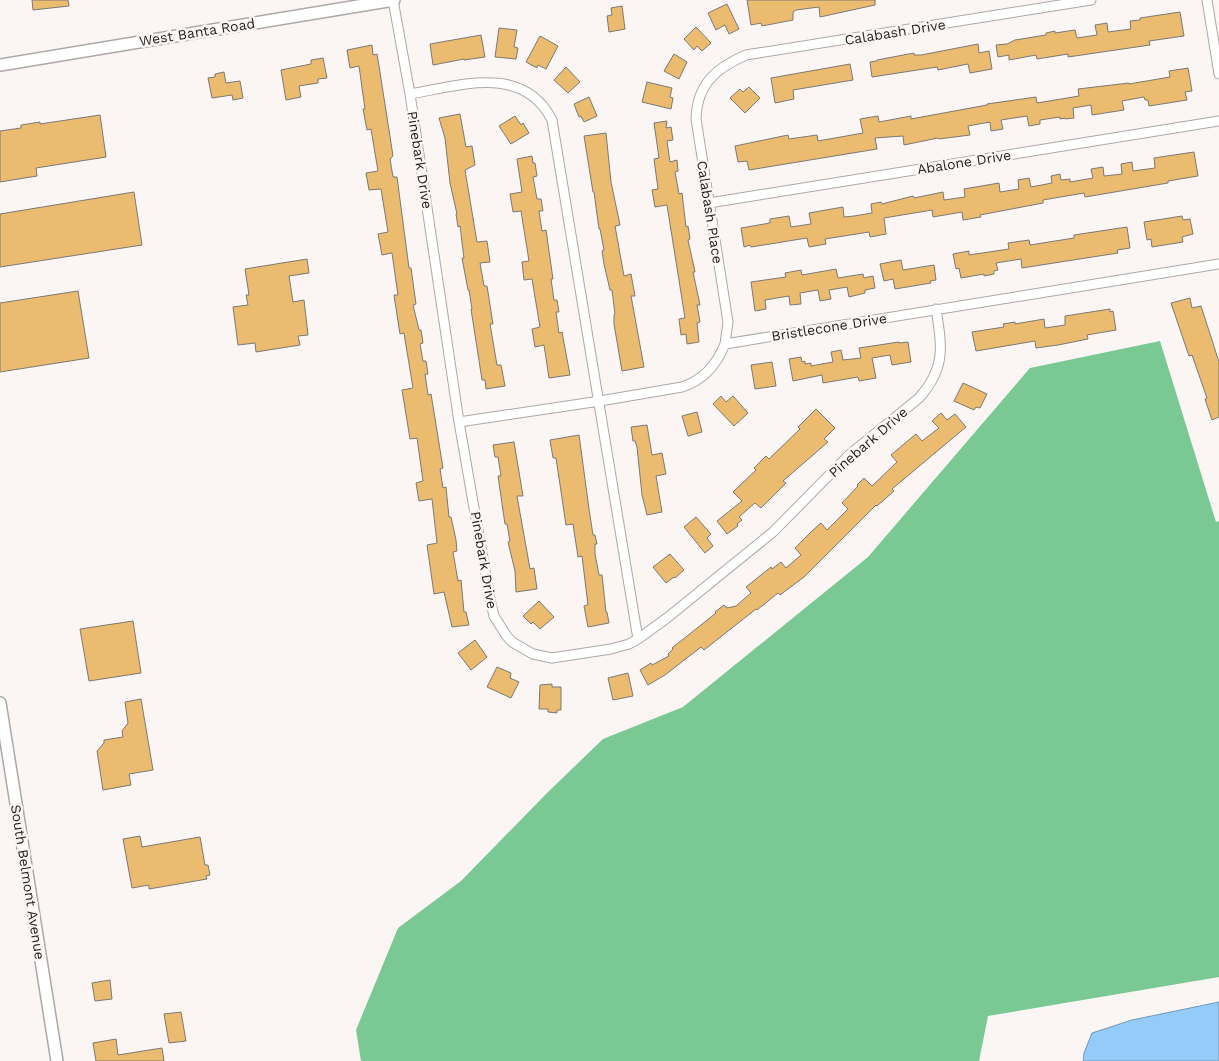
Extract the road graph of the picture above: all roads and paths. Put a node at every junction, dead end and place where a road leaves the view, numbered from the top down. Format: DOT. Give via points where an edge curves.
graph roads {
  1 [pos="394,0"];
  2 [pos="1091,0"];
  3 [pos="1207,0"];
  4 [pos="0,65"];
  5 [pos="1219,74"];
  6 [pos="708,82"];
  7 [pos="410,94"];
  8 [pos="1219,121"];
  9 [pos="709,203"];
  10 [pos="1219,264"];
  11 [pos="936,309"];
  12 [pos="725,344"];
  13 [pos="600,401"];
  14 [pos="459,422"];
  15 [pos="638,639"];
  16 [pos="0,703"];
  17 [pos="57,1061"];
  1 -- 4 [label="street, West Banta Road"];
  1 -- 7 [label="street, Pinebark Drive"];
  2 -- 6 [label="street, Calabash Drive" via="746,55 722,67"];
  3 -- 5 [label="street"];
  6 -- 9 [label="street, Calabash Place" via="699,100 696,119"];
  7 -- 13 [label="street" via="480,82 502,83 524,89 545,107 556,137"];
  7 -- 14 [label="street, Pinebark Drive"];
  8 -- 9 [label="street, Abalone Drive"];
  9 -- 12 [label="street, Calabash Place" via="728,322"];
  10 -- 11 [label="street, Bristlecone Drive"];
  11 -- 12 [label="street, Bristlecone Drive"];
  11 -- 15 [label="street, Pinebark Drive" via="942,351 936,374 919,398 850,454 773,532"];
  12 -- 13 [label="street" via="717,362 692,384"];
  13 -- 14 [label="street"];
  13 -- 15 [label="street"];
  14 -- 15 [label="street, Pinebark Drive" via="490,599 494,616 506,635 533,654 552,658 611,649"];
  16 -- 17 [label="street, South Belmont Avenue"];
}
